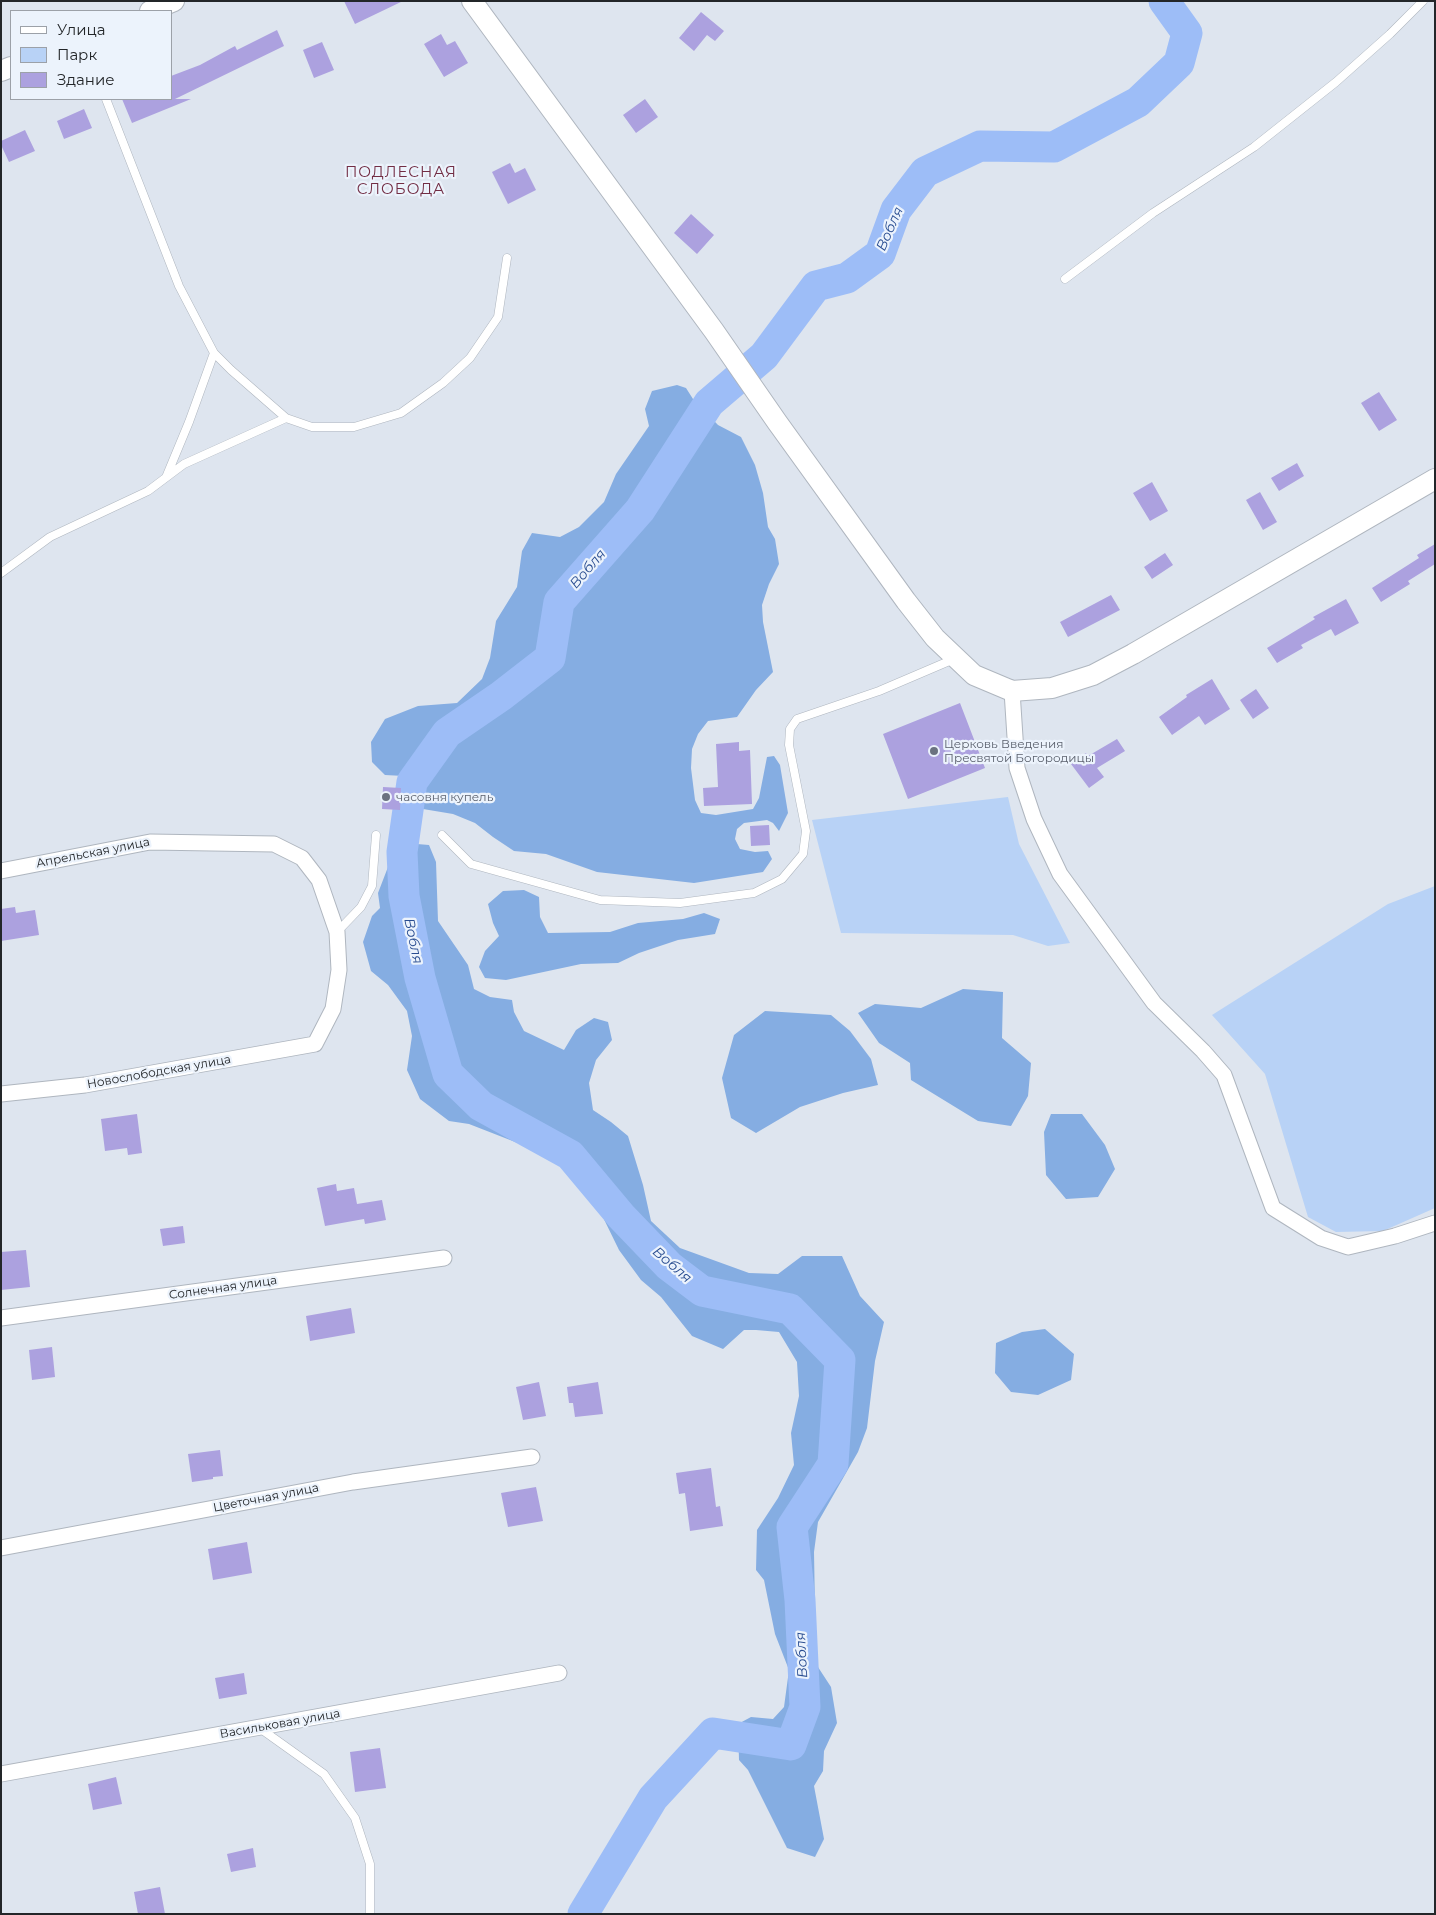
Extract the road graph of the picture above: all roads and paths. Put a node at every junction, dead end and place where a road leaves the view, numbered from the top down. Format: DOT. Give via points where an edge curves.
graph roads {
  1 [pos="174,1"];
  2 [pos="472,1"];
  3 [pos="1423,1"];
  4 [pos="152,10"];
  5 [pos="106,100"];
  6 [pos="507,258"];
  7 [pos="1064,279"];
  8 [pos="214,353"];
  9 [pos="286,418"];
  10 [pos="166,477"];
  11 [pos="1435,479"];
  12 [pos="1,573"];
  13 [pos="956,658"];
  14 [pos="1012,691"];
  15 [pos="376,835"];
  16 [pos="442,835"];
  17 [pos="1,871"];
  18 [pos="336,932"];
  19 [pos="1,1094"];
  20 [pos="1435,1223"];
  21 [pos="444,1258"];
  22 [pos="1,1318"];
  23 [pos="532,1456"];
  24 [pos="1,1548"];
  25 [pos="560,1673"];
  26 [pos="259,1728"];
  27 [pos="1,1774"];
  28 [pos="370,1914"];
  1 -- 4 [label="street"];
  2 -- 13 [label="street" via="714,331 906,601 935,638"];
  3 -- 7 [label="lane" via="1336,82 1254,146"];
  5 -- 8 [label="lane" via="179,286"];
  6 -- 9 [label="lane" via="498,317 470,358 401,414 354,427 312,427"];
  8 -- 9 [label="lane"];
  8 -- 10 [label="lane"];
  9 -- 10 [label="lane" via="184,464"];
  10 -- 12 [label="lane" via="148,491 50,537"];
  11 -- 14 [label="street" via="1109,667 1052,688"];
  13 -- 14 [label="street" via="974,675"];
  13 -- 16 [label="lane" via="879,691 798,718 790,729 790,745 806,831 803,854 782,879 754,893 680,903 600,900 471,864"];
  14 -- 20 [label="street" via="1017,768 1034,819 1060,874 1154,1002 1224,1075 1273,1208 1321,1238 1348,1247"];
  15 -- 18 [label="lane" via="372,886 361,907"];
  17 -- 18 [label="street, Апрельская улица" via="150,842 274,844 302,858 319,880"];
  18 -- 19 [label="street, Новослободская улица" via="339,970 333,1009 315,1044 85,1085"];
  21 -- 22 [label="street, Солнечная улица"];
  23 -- 24 [label="street, Цветочная улица" via="353,1482"];
  25 -- 26 [label="street, Васильковая улица"];
  26 -- 27 [label="street, Васильковая улица"];
  26 -- 28 [label="lane" via="324,1774 355,1818 370,1864"];
}
